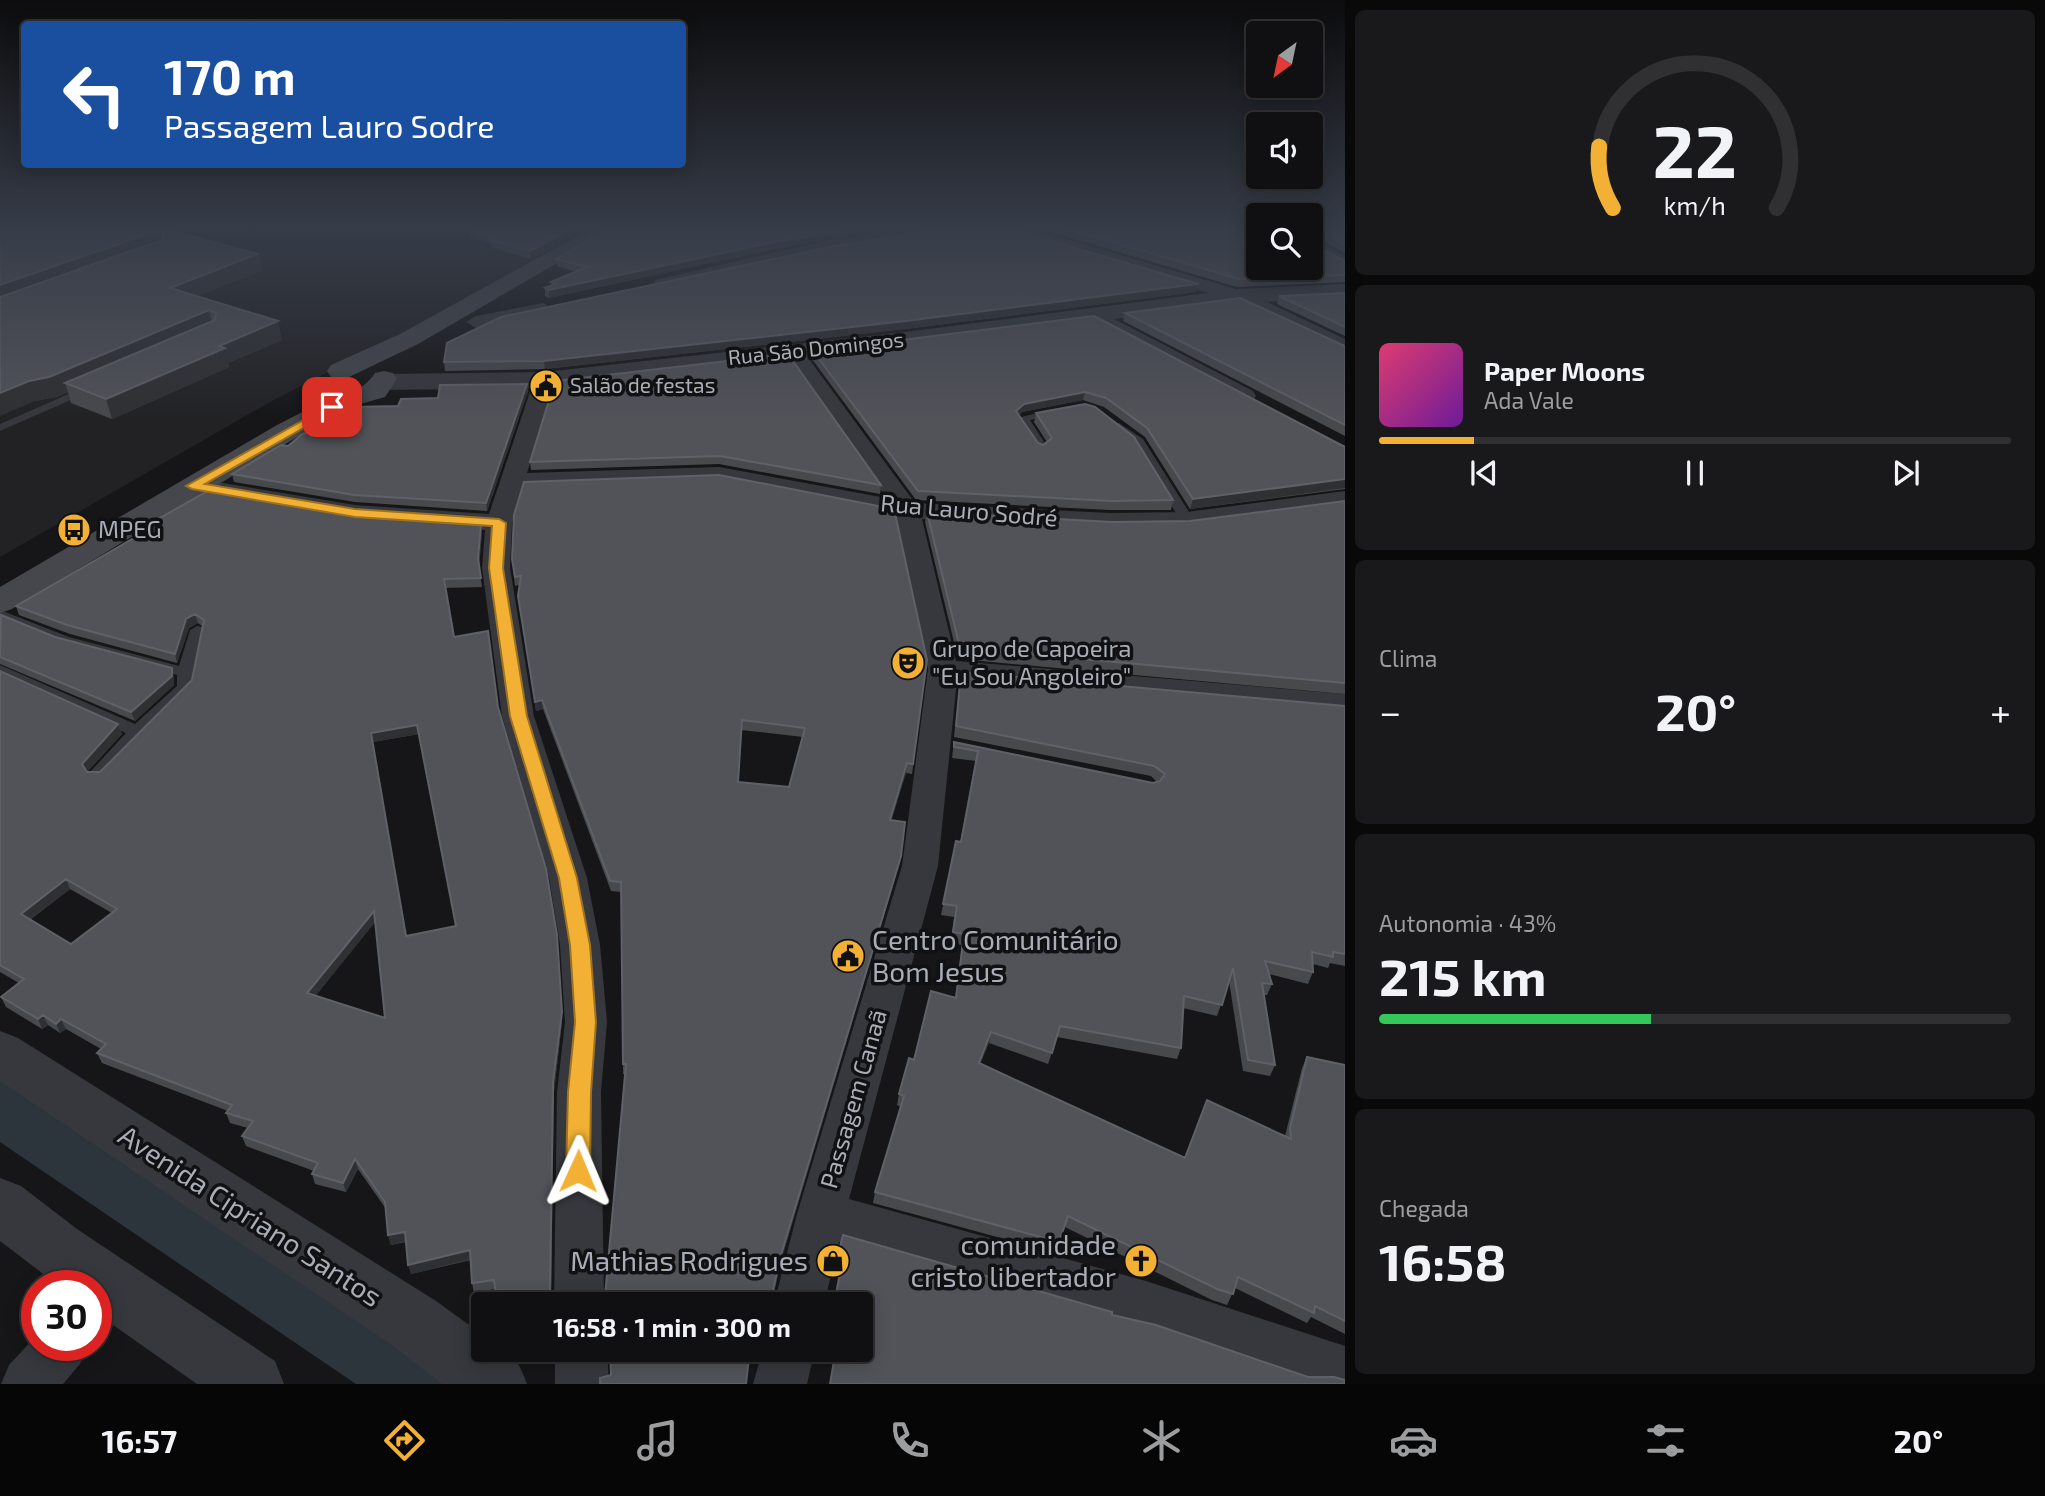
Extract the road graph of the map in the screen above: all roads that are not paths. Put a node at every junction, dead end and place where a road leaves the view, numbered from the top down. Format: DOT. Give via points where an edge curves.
graph roads {
  1 [pos="499,292"];
  2 [pos="522,292"];
  3 [pos="1224,292"];
  4 [pos="1317,292"];
  5 [pos="1239,296"];
  6 [pos="564,305"];
  7 [pos="1093,314"];
  8 [pos="475,322"];
  9 [pos="1345,347"];
  10 [pos="793,351"];
  11 [pos="384,380"];
  12 [pos="545,380"];
  13 [pos="494,383"];
  14 [pos="100,384"];
  15 [pos="342,388"];
  16 [pos="1261,404"];
  17 [pos="1070,409"];
  18 [pos="1108,418"];
  19 [pos="0,428"];
  20 [pos="1042,448"];
  21 [pos="511,481"];
  22 [pos="192,486"];
  23 [pos="1342,502"];
  24 [pos="907,510"];
  25 [pos="1187,520"];
  26 [pos="499,523"];
  27 [pos="0,573"];
  28 [pos="0,602"];
  29 [pos="0,614"];
  30 [pos="197,630"];
  31 [pos="943,669"];
  32 [pos="0,670"];
  33 [pos="185,672"];
  34 [pos="1345,704"];
  35 [pos="137,731"];
  36 [pos="97,775"];
  37 [pos="0,1053"];
  38 [pos="0,1206"];
  39 [pos="821,1214"];
  40 [pos="77,1270"];
  41 [pos="579,1292"];
  42 [pos="802,1292"];
  43 [pos="112,1301"];
  44 [pos="49,1361"];
  45 [pos="581,1362"];
  46 [pos="786,1362"];
  47 [pos="1345,1372"];
  48 [pos="28,1384"];
  49 [pos="252,1384"];
  50 [pos="495,1384"];
  51 [pos="582,1384"];
  52 [pos="780,1384"];
  1 -- 15 [label="main road" via="421,332"];
  2 -- 8 [label="main road"];
  3 -- 5 [label="street"];
  4 -- 5 [label="street, Rua São Domingos"];
  5 -- 7 [label="street, Rua São Domingos"];
  5 -- 9 [label="street"];
  6 -- 8 [label="street"];
  7 -- 10 [label="street, Rua São Domingos"];
  7 -- 16 [label="street"];
  8 -- 11 [label="main road"];
  10 -- 12 [label="street, Rua São Domingos"];
  10 -- 24 [label="street, Passagem Canaã"];
  11 -- 13 [label="street, Rua São Domingos"];
  11 -- 15 [label="main road" via="379,389"];
  12 -- 13 [label="street, Rua São Domingos"];
  12 -- 21 [label="street"];
  13 -- 15 [label="street, Rua São Domingos" via="447,390"];
  14 -- 19 [label="lane"];
  15 -- 22 [label="main road" via="286,430"];
  15 -- 27 [label="main road" via="268,420"];
  17 -- 20 [label="lane" via="1023,418"];
  18 -- 25 [label="lane" via="1139,442"];
  21 -- 24 [label="street, Rua Lauro Sodré" via="719,474"];
  21 -- 26 [label="street"];
  22 -- 26 [label="street" via="355,513"];
  22 -- 28 [label="main road"];
  23 -- 25 [label="street, Rua Lauro Sodré"];
  24 -- 25 [label="street, Rua Lauro Sodré" via="1110,522"];
  24 -- 31 [label="street, Passagem Canaã"];
  26 -- 41 [label="street" via="496,568 518,716 568,878 580,945 586,1022 579,1092"];
  29 -- 33 [label="lane" via="75,642"];
  30 -- 33 [label="lane"];
  31 -- 34 [label="street"];
  31 -- 39 [label="street, Passagem Canaã" via="942,742 920,866"];
  32 -- 35 [label="lane"];
  33 -- 35 [label="lane" via="185,687"];
  35 -- 36 [label="lane"];
  37 -- 50 [label="street, Avenida Cipriano Santos" via="403,1316"];
  38 -- 40 [label="street"];
  39 -- 42 [label="street, Passagem Canaã"];
  39 -- 47 [label="street" via="1146,1306"];
  43 -- 49 [label="street"];
  44 -- 48 [label="street"];
  45 -- 51 [label="street"];
  46 -- 52 [label="street"];
}
